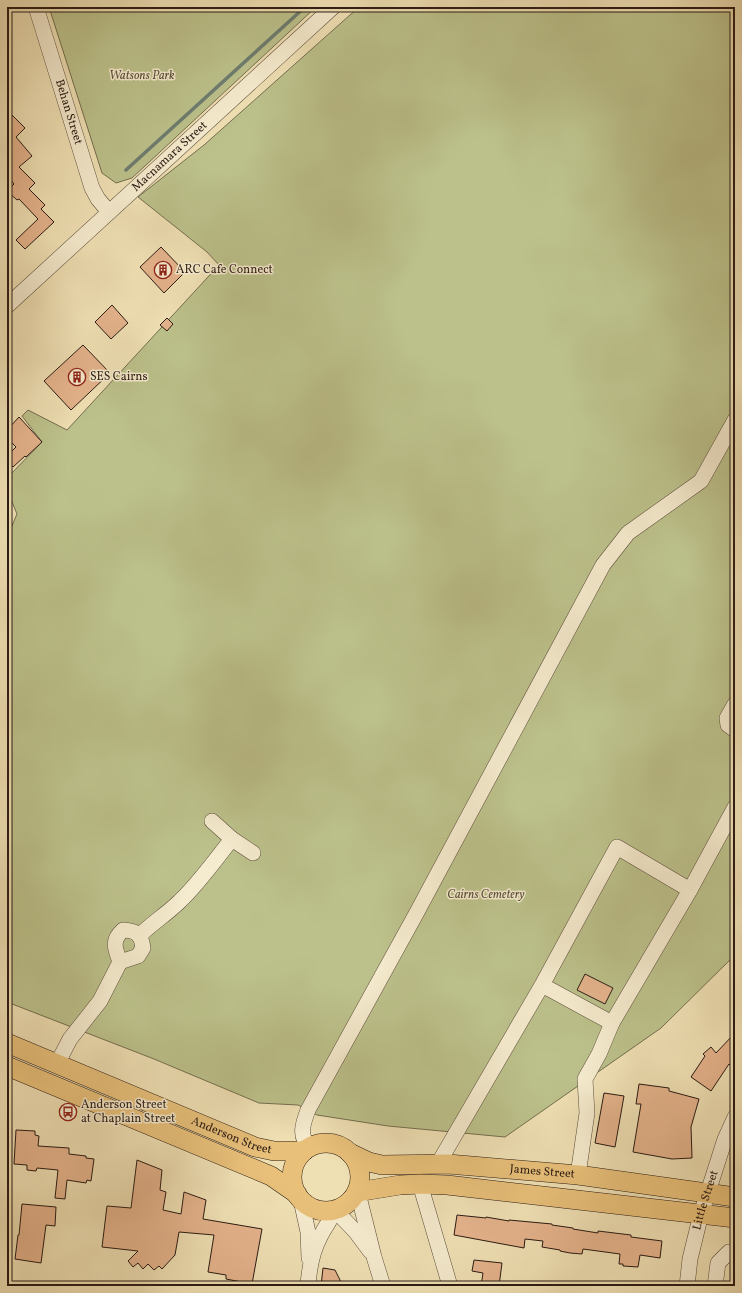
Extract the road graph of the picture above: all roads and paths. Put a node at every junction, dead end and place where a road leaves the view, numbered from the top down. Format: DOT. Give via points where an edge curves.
graph roads {
  1 [pos="36,7"];
  2 [pos="333,7"];
  3 [pos="109,212"];
  4 [pos="7,306"];
  5 [pos="735,420"];
  6 [pos="735,704"];
  7 [pos="735,730"];
  8 [pos="735,807"];
  9 [pos="212,821"];
  10 [pos="232,839"];
  11 [pos="253,853"];
  12 [pos="690,890"];
  13 [pos="139,936"];
  14 [pos="120,962"];
  15 [pos="542,986"];
  16 [pos="612,1023"];
  17 [pos="12,1045"];
  18 [pos="58,1064"];
  19 [pos="8,1069"];
  20 [pos="735,1117"];
  21 [pos="307,1149"];
  22 [pos="350,1153"];
  23 [pos="438,1164"];
  24 [pos="578,1175"];
  25 [pos="420,1184"];
  26 [pos="357,1193"];
  27 [pos="708,1194"];
  28 [pos="299,1197"];
  29 [pos="735,1197"];
  30 [pos="335,1210"];
  31 [pos="701,1214"];
  32 [pos="735,1218"];
  33 [pos="735,1254"];
  34 [pos="374,1257"];
  35 [pos="310,1268"];
  36 [pos="308,1286"];
  37 [pos="383,1286"];
  38 [pos="450,1286"];
  39 [pos="687,1286"];
  40 [pos="715,1286"];
  1 -- 3 [label="street, Behan Street" via="92,188"];
  2 -- 3 [label="street, Macnamara Street"];
  3 -- 4 [label="street, Macnamara Street"];
  5 -- 21 [label="street" via="701,482 628,533 603,565 308,1110 302,1133"];
  6 -- 7 [label="street" via="727,718 728,725"];
  8 -- 12 [label="street"];
  9 -- 10 [label="street"];
  10 -- 11 [label="street"];
  10 -- 13 [label="street" via="179,902"];
  12 -- 15 [label="street" via="617,847"];
  12 -- 16 [label="street"];
  13 -- 14 [label="street" via="143,948 138,956"];
  13 -- 14 [label="street" via="134,931 123,930 117,935 114,945"];
  14 -- 18 [label="street" via="100,1001 70,1039"];
  15 -- 16 [label="street"];
  15 -- 23 [label="street"];
  16 -- 24 [label="street" via="585,1079 587,1113"];
  17 -- 18 [label="main road, Anderson Street"];
  17 -- 19 [label="street"];
  18 -- 21 [label="main road, Anderson Street" via="255,1147 274,1151"];
  19 -- 28 [label="main road, Anderson Street" via="270,1176"];
  20 -- 27 [label="street, Little Street" via="725,1139"];
  21 -- 22 [label="main road" via="328,1143 340,1146"];
  21 -- 28 [label="main road" via="297,1159 292,1174 293,1185"];
  22 -- 23 [label="main road, James Street" via="369,1162 382,1164"];
  22 -- 26 [label="main road" via="359,1168 360,1181"];
  23 -- 24 [label="main road, James Street"];
  24 -- 27 [label="main road, James Street"];
  25 -- 26 [label="main road, James Street"];
  25 -- 31 [label="main road, James Street" via="471,1186"];
  25 -- 38 [label="street"];
  26 -- 30 [label="main road" via="348,1204"];
  26 -- 34 [label="street"];
  27 -- 29 [label="main road, James Street"];
  27 -- 31 [label="street, Little Street"];
  28 -- 30 [label="main road" via="308,1206 317,1210"];
  28 -- 35 [label="street" via="308,1232"];
  30 -- 34 [label="street"];
  30 -- 35 [label="street" via="330,1223 319,1238"];
  31 -- 32 [label="main road, James Street"];
  31 -- 39 [label="street, Little Street" via="690,1260"];
  33 -- 40 [label="street" via="729,1252 718,1263"];
  34 -- 37 [label="street"];
  35 -- 36 [label="street"];
}
